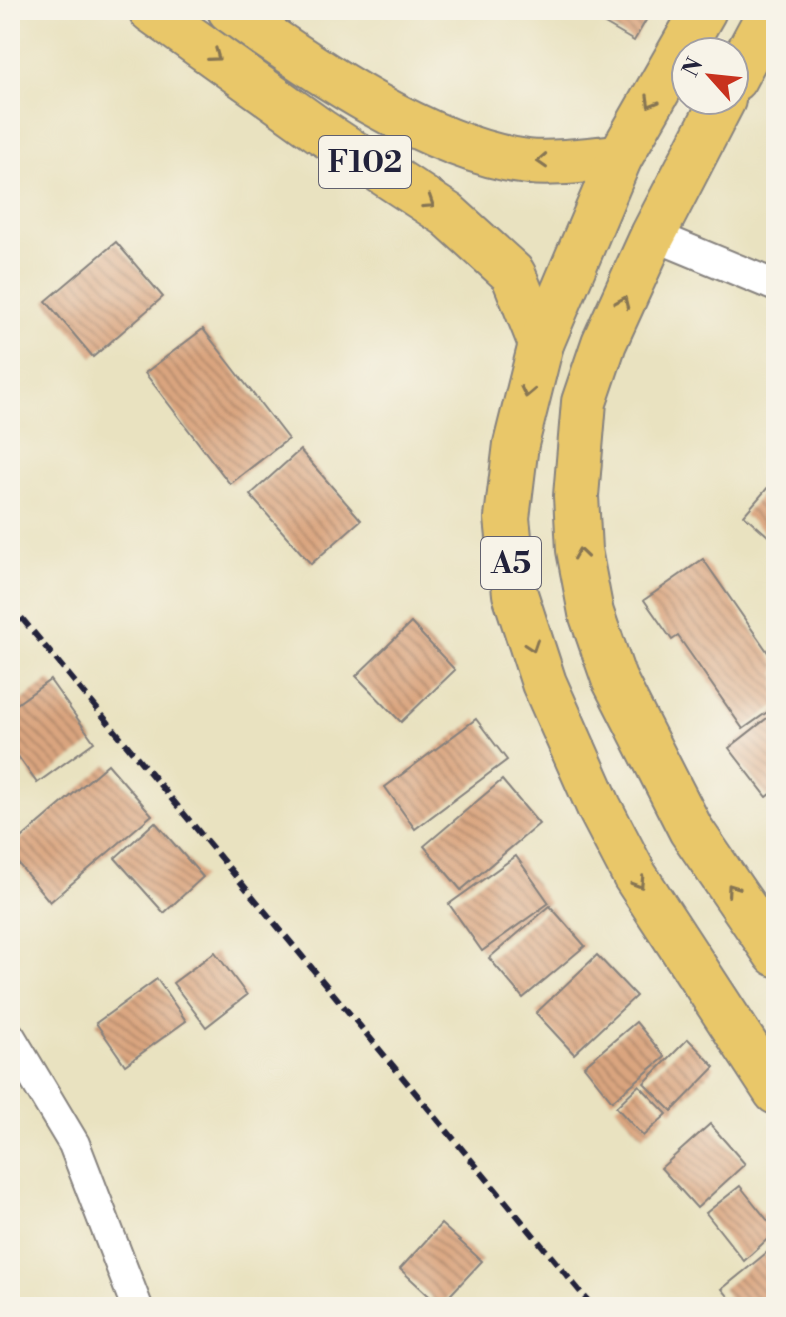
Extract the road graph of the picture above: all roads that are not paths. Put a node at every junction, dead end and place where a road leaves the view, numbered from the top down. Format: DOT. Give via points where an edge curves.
graph roads {
  1 [pos="151,10"];
  2 [pos="230,10"];
  3 [pos="704,10"];
  4 [pos="771,16"];
  5 [pos="750,52"];
  6 [pos="715,116"];
  7 [pos="620,157"];
  8 [pos="653,235"];
  9 [pos="776,286"];
  10 [pos="541,344"];
  11 [pos="776,954"];
  12 [pos="10,1037"];
  13 [pos="773,1079"];
  14 [pos="137,1307"];
  1 -- 10 [label="main road, F102, one-way" via="448,215 513,274"];
  7 -- 2 [label="main road, one-way" via="528,162 455,143 360,94"];
  3 -- 7 [label="main road, A5, one-way"];
  4 -- 5 [label="main road"];
  6 -- 8 [label="main road, A5"];
  7 -- 10 [label="main road, A5"];
  8 -- 9 [label="street"];
  11 -- 8 [label="main road, A5, one-way" via="691,830 614,679 591,613 579,550 576,496 584,402 604,343"];
  10 -- 13 [label="main road, A5, one-way" via="516,444 507,518 515,594 544,683 635,876"];
  12 -- 14 [label="street" via="74,1144"];
}
